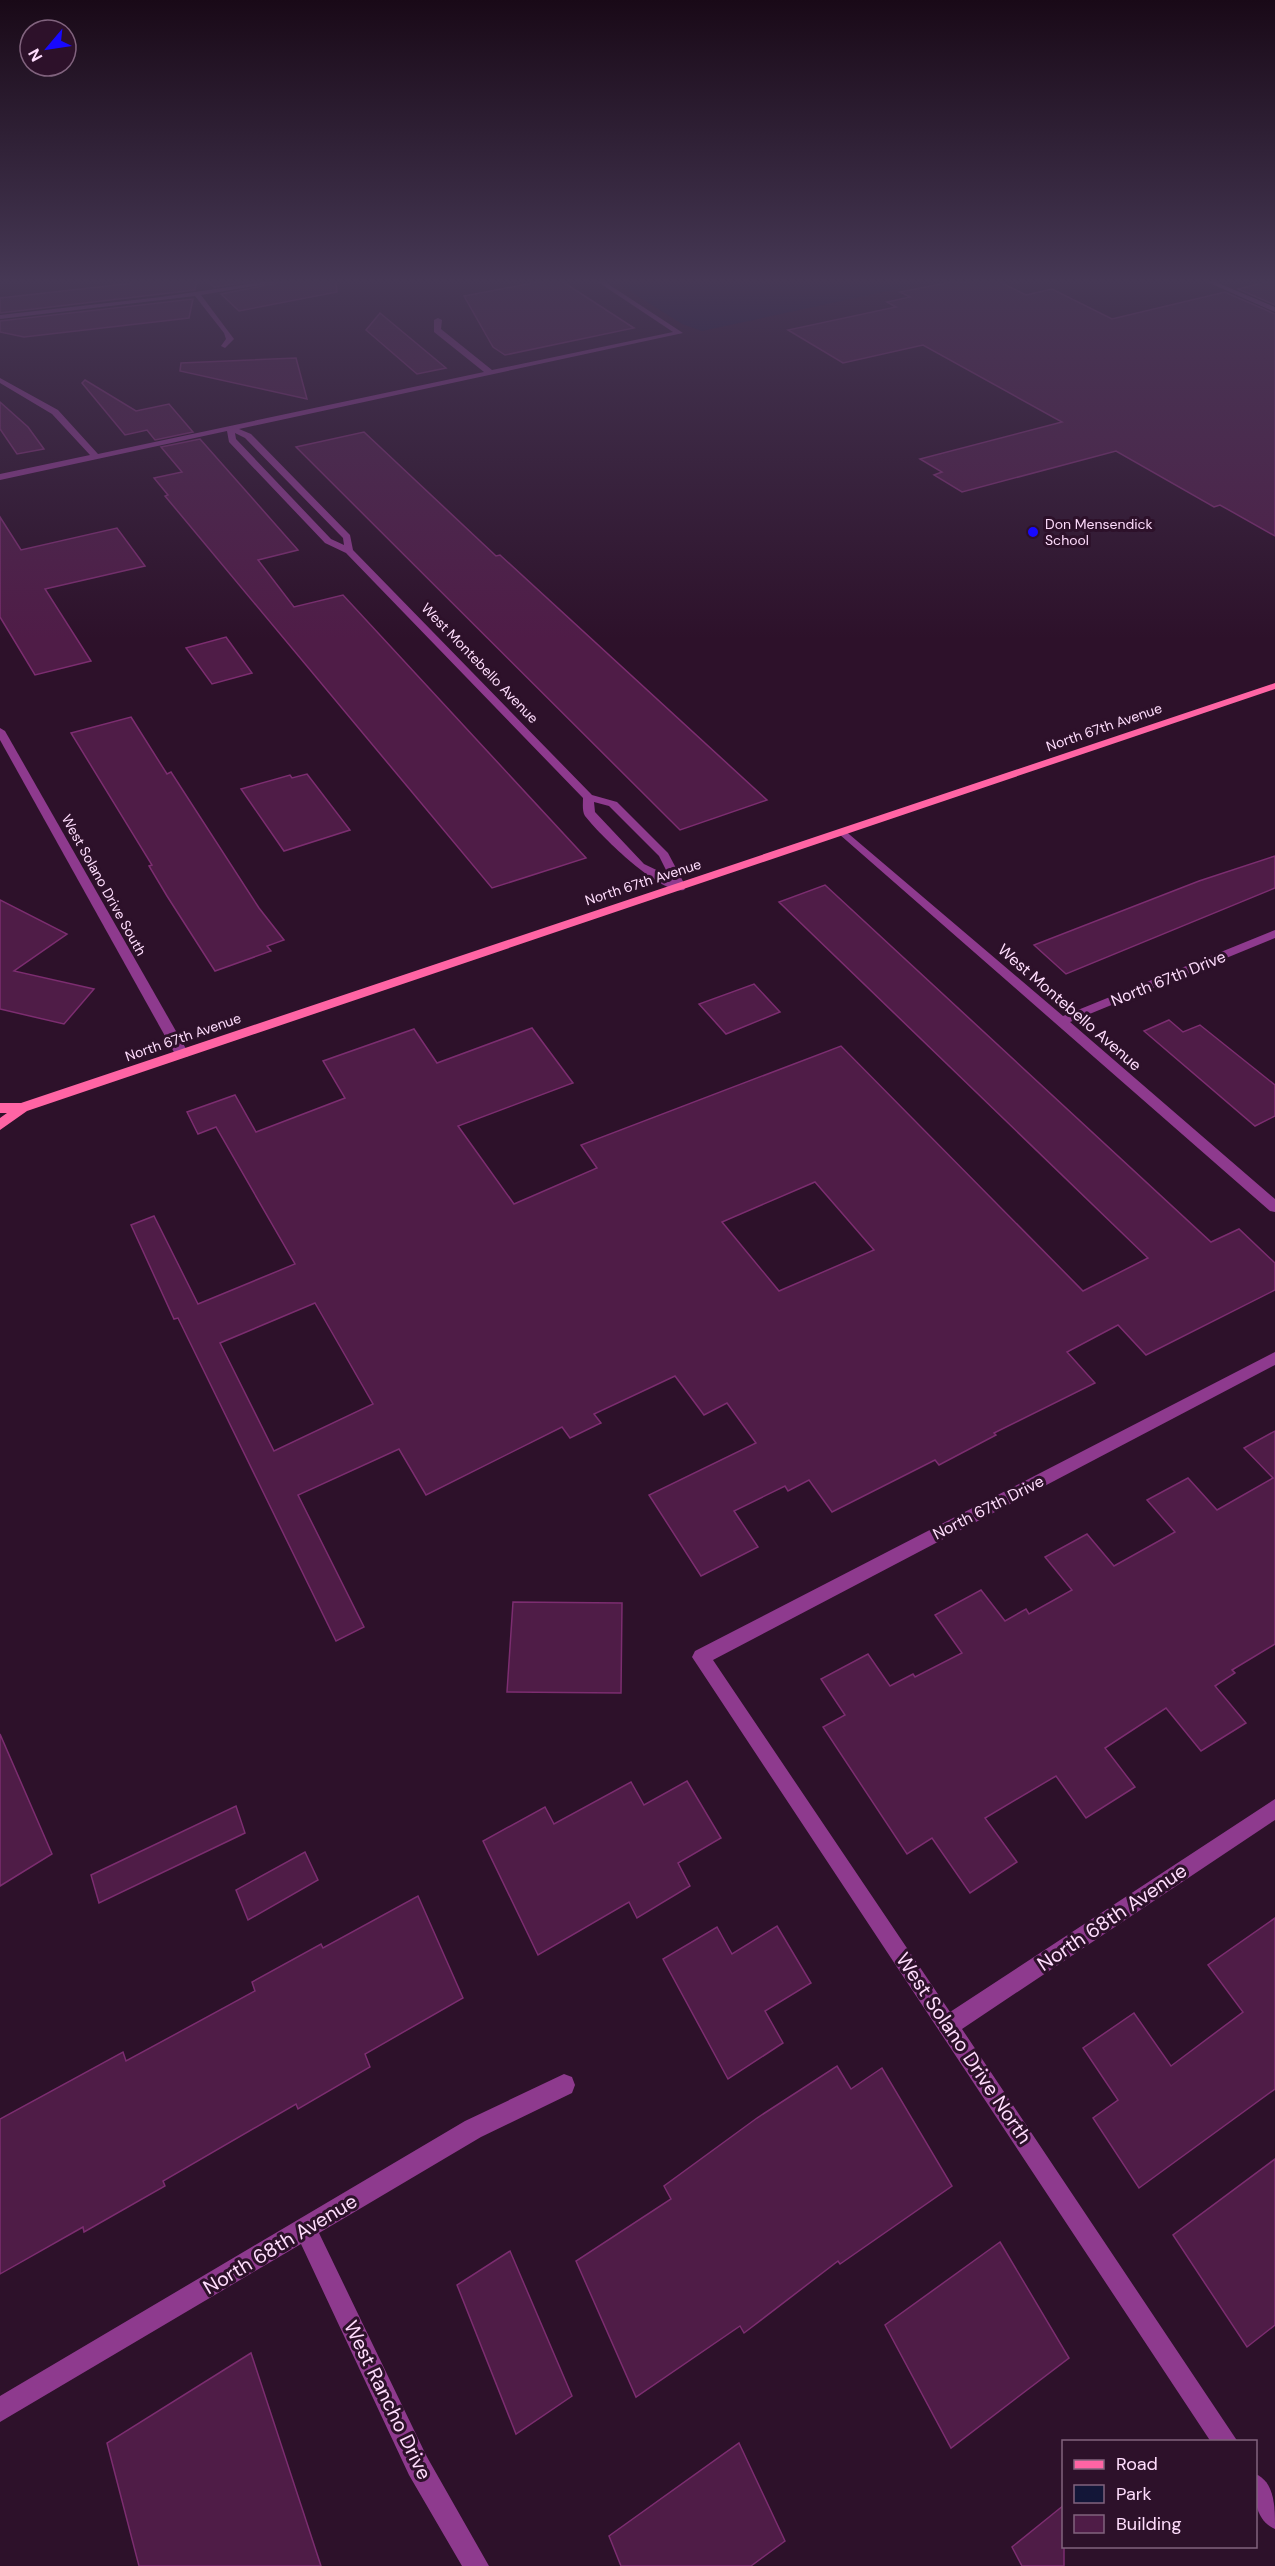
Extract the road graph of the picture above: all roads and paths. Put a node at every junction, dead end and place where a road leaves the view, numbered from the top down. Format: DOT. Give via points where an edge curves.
graph roads {
  1 [pos="34,400"];
  2 [pos="364,400"];
  3 [pos="231,428"];
  4 [pos="96,457"];
  5 [pos="0,477"];
  6 [pos="349,551"];
  7 [pos="1275,686"];
  8 [pos="0,731"];
  9 [pos="588,797"];
  10 [pos="843,832"];
  11 [pos="680,887"];
  12 [pos="1275,934"];
  13 [pos="1061,1021"];
  14 [pos="182,1054"];
  15 [pos="0,1108"];
  16 [pos="22,1108"];
  17 [pos="0,1125"];
  18 [pos="1275,1207"];
  19 [pos="1275,1358"];
  20 [pos="701,1656"];
  21 [pos="1275,1809"];
  22 [pos="949,2025"];
  23 [pos="564,2085"];
  24 [pos="306,2230"];
  25 [pos="0,2410"];
  26 [pos="1225,2440"];
  27 [pos="1257,2488"];
  28 [pos="1275,2516"];
  29 [pos="476,2566"];
  1 -- 4 [label="street" via="55,412"];
  2 -- 3 [label="street"];
  3 -- 4 [label="street"];
  3 -- 6 [label="street, West Montebello Avenue" via="248,436 347,537"];
  3 -- 6 [label="street, West Montebello Avenue" via="232,440 328,541"];
  4 -- 5 [label="street"];
  6 -- 9 [label="street, West Montebello Avenue"];
  7 -- 10 [label="main road, North 67th Avenue"];
  8 -- 14 [label="street, West Solano Drive South"];
  9 -- 11 [label="street, West Montebello Avenue" via="613,804 664,855"];
  9 -- 11 [label="street, West Montebello Avenue" via="589,813 640,866"];
  10 -- 11 [label="main road, North 67th Avenue"];
  10 -- 13 [label="street, West Montebello Avenue"];
  11 -- 14 [label="main road, North 67th Avenue"];
  12 -- 13 [label="street, North 67th Drive"];
  13 -- 18 [label="street, West Montebello Avenue"];
  14 -- 16 [label="main road, North 67th Avenue"];
  15 -- 16 [label="main road, North 67th Avenue"];
  16 -- 17 [label="main road, North 67th Avenue"];
  19 -- 20 [label="street, North 67th Drive"];
  20 -- 22 [label="street, West Solano Drive North"];
  21 -- 22 [label="street, North 68th Avenue"];
  22 -- 26 [label="street, West Solano Drive North"];
  23 -- 24 [label="street, North 68th Avenue" via="473,2129"];
  24 -- 25 [label="street, North 68th Avenue"];
  24 -- 29 [label="street, West Rancho Drive" via="418,2466"];
  27 -- 28 [label="street"];
}
